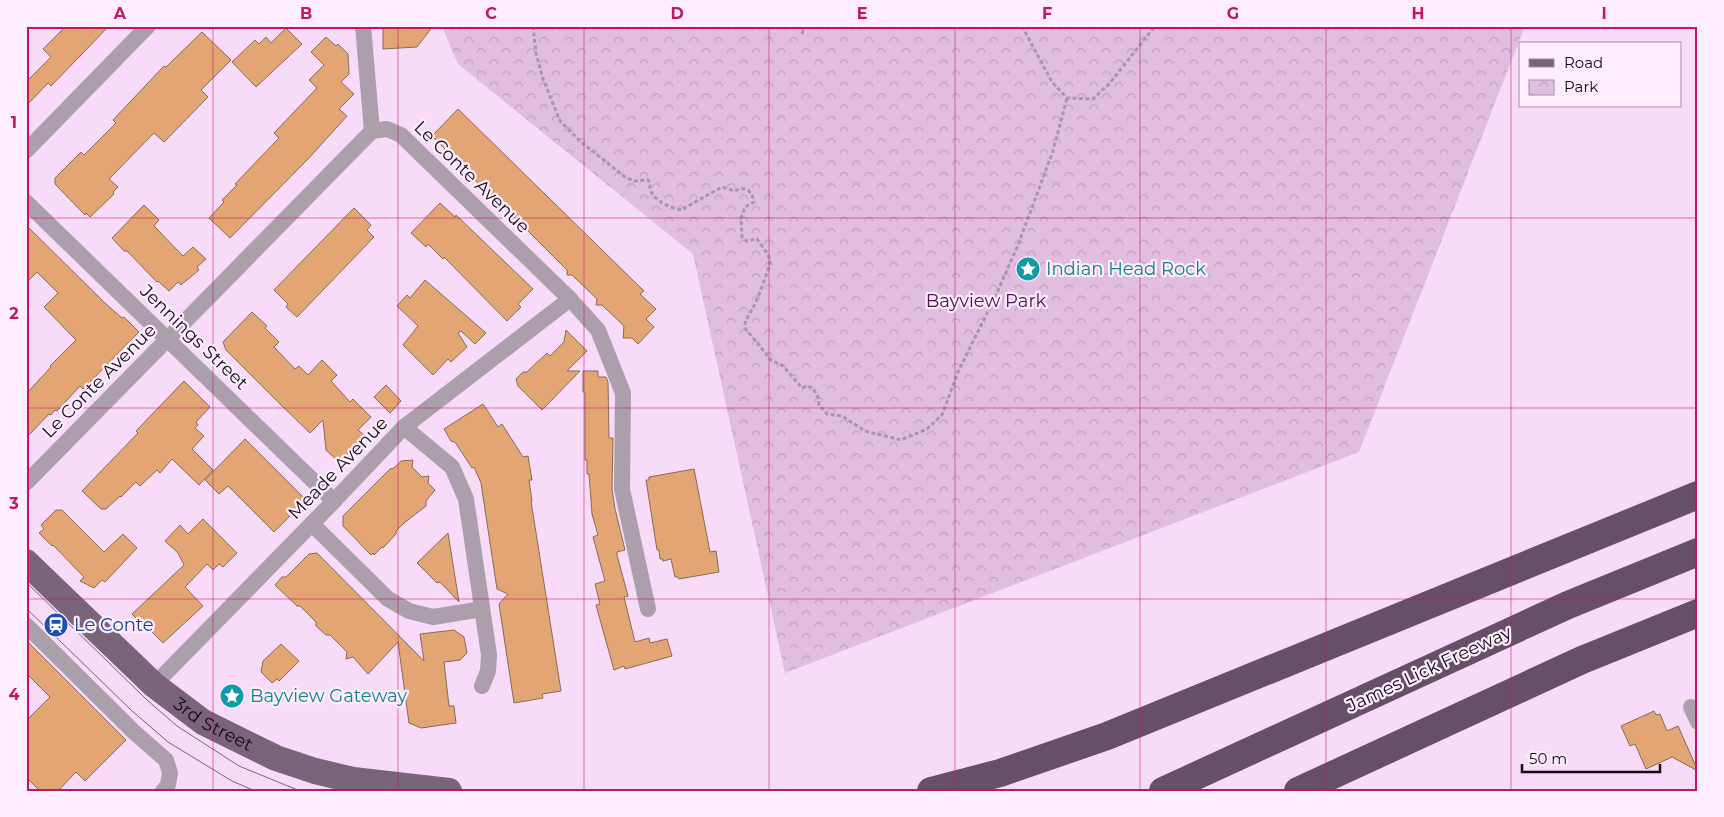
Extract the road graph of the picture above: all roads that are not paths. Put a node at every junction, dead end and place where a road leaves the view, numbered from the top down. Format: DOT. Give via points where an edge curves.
graph roads {
  1 [pos="148,26"];
  2 [pos="363,26"];
  3 [pos="372,131"];
  4 [pos="26,151"];
  5 [pos="26,202"];
  6 [pos="570,299"];
  7 [pos="168,339"];
  8 [pos="404,427"];
  9 [pos="26,482"];
  10 [pos="1698,495"];
  11 [pos="334,502"];
  12 [pos="312,524"];
  13 [pos="1698,552"];
  14 [pos="26,562"];
  15 [pos="482,609"];
  16 [pos="648,609"];
  17 [pos="1698,613"];
  18 [pos="26,625"];
  19 [pos="154,685"];
  20 [pos="482,686"];
  21 [pos="1691,707"];
  22 [pos="1698,722"];
  23 [pos="163,791"];
  24 [pos="449,791"];
  25 [pos="931,791"];
  26 [pos="1163,791"];
  27 [pos="1298,791"];
  1 -- 4 [label="street"];
  2 -- 3 [label="street"];
  3 -- 6 [label="street, Le Conte Avenue" via="387,129 401,135"];
  3 -- 7 [label="street, Le Conte Avenue"];
  5 -- 7 [label="street, Jennings Street"];
  6 -- 8 [label="street, Meade Avenue"];
  6 -- 16 [label="street, Le Conte Avenue" via="598,330 623,393 622,489"];
  7 -- 9 [label="street, Le Conte Avenue"];
  7 -- 11 [label="street, Jennings Street"];
  8 -- 11 [label="street, Meade Avenue"];
  8 -- 15 [label="street" via="456,475 466,499"];
  10 -- 25 [label="highway" via="1108,736 1000,773"];
  11 -- 12 [label="street, Meade Avenue"];
  12 -- 15 [label="street" via="388,599 409,611 433,616"];
  12 -- 19 [label="street, Meade Avenue"];
  13 -- 26 [label="highway, James Lick Freeway" via="1551,613"];
  14 -- 19 [label="main road, 3rd Street"];
  15 -- 20 [label="street" via="489,655 488,671"];
  17 -- 27 [label="highway" via="1582,660"];
  18 -- 23 [label="street" via="166,760 170,772 168,785"];
  19 -- 24 [label="main road, 3rd Street" via="203,722 276,758 353,780"];
  21 -- 22 [label="street"];
}
